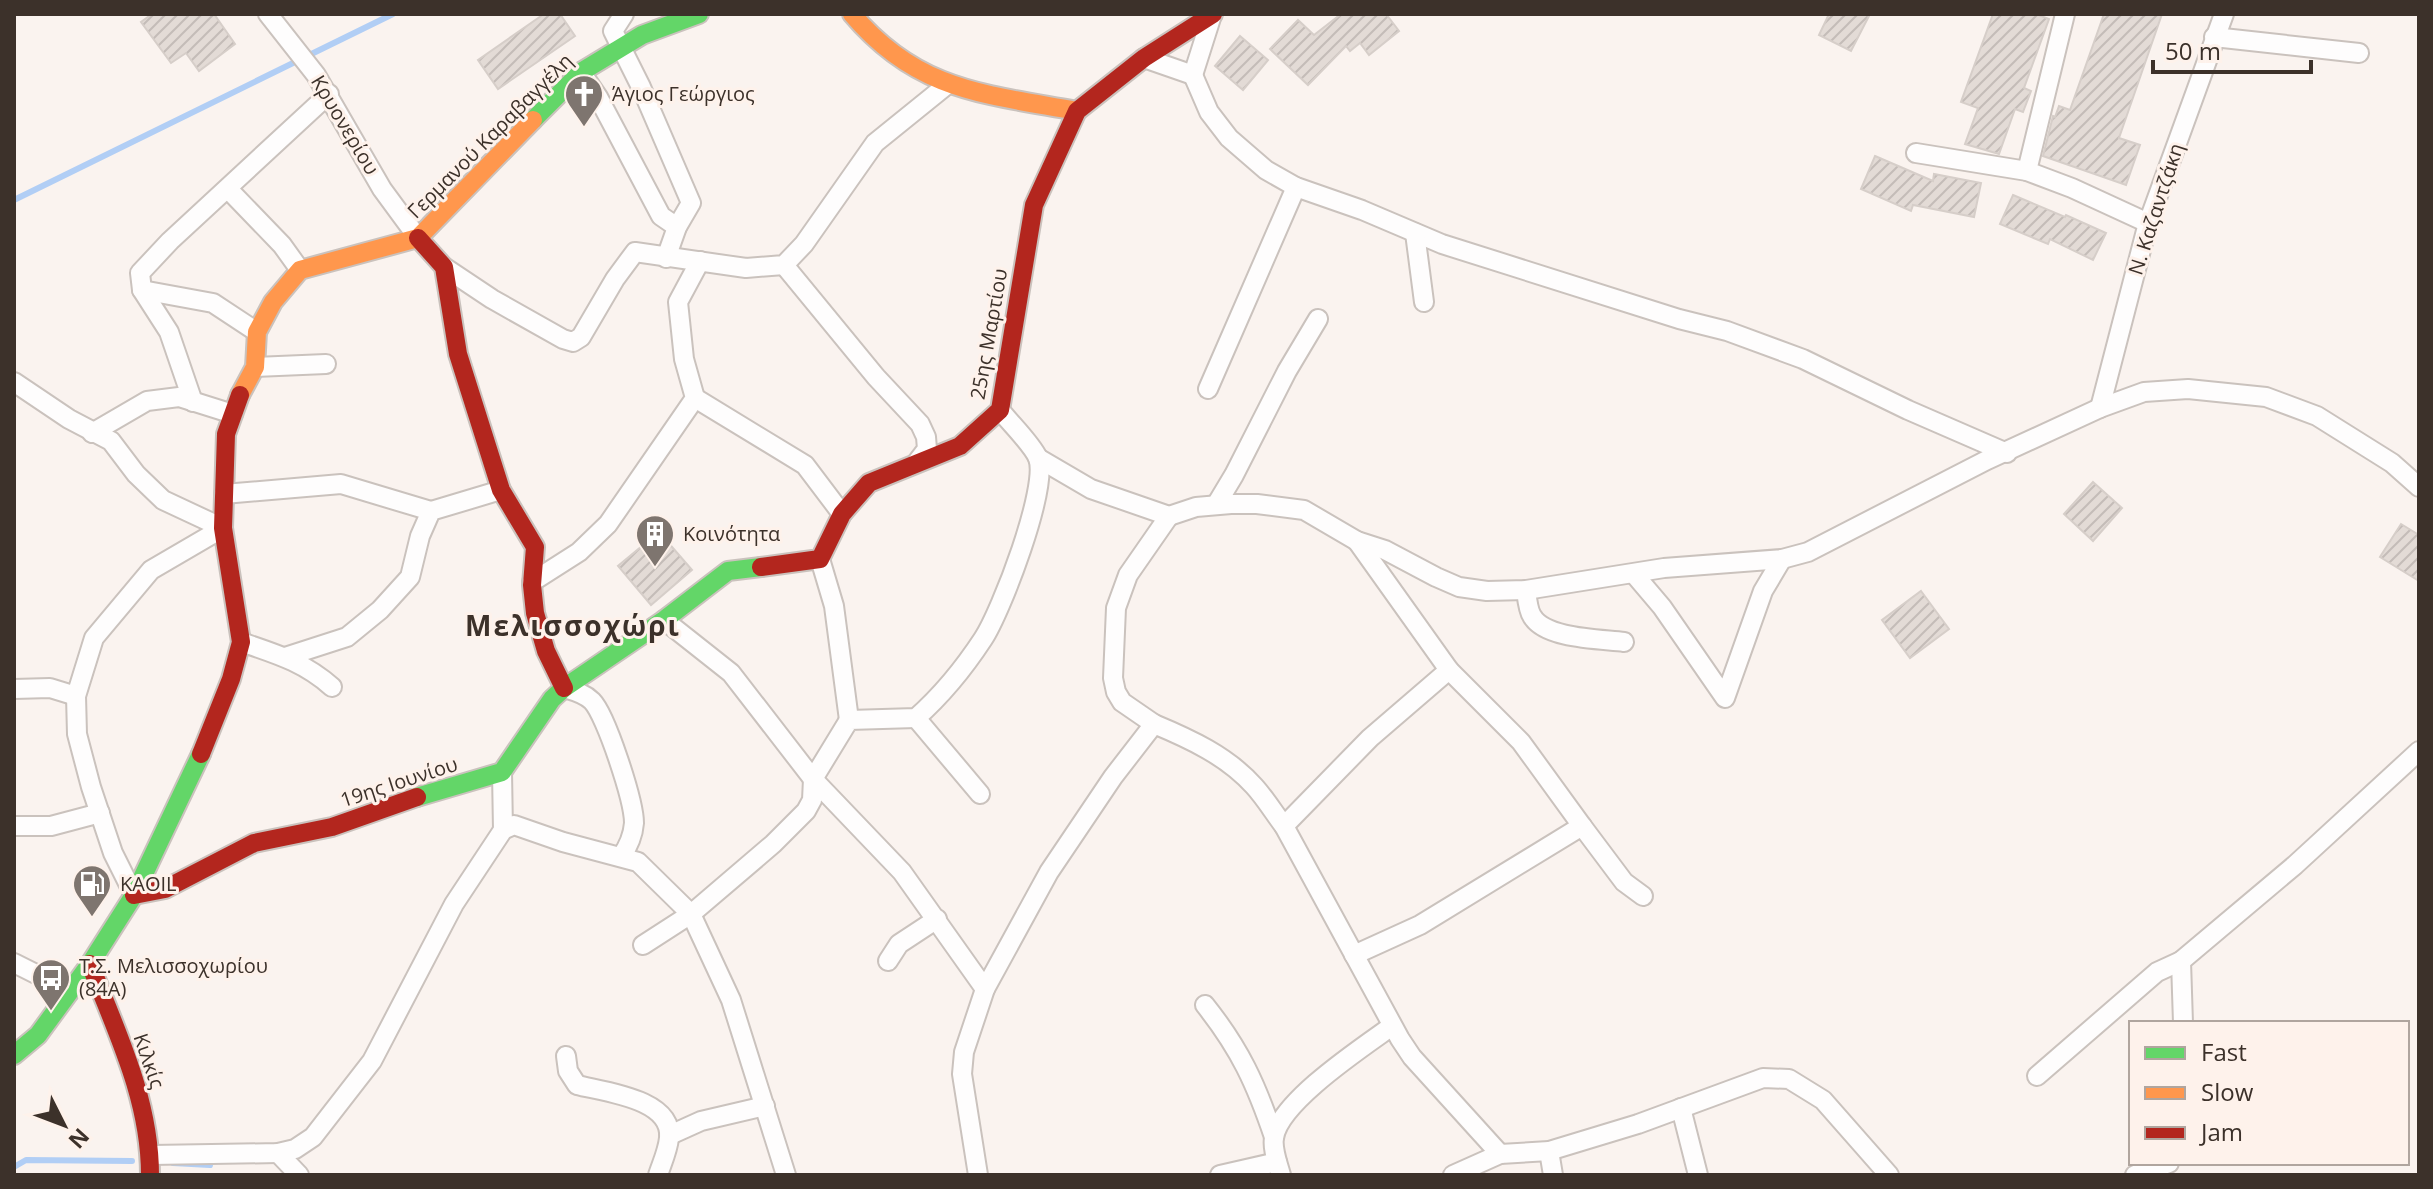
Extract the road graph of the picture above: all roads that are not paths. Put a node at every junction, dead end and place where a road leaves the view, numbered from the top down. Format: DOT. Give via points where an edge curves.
graph roads {
  1 [pos="624,14"];
  2 [pos="699,14"];
  3 [pos="852,14"];
  4 [pos="1213,14"];
  5 [pos="2065,14"];
  6 [pos="2224,14"];
  7 [pos="272,18"];
  8 [pos="2214,37"];
  9 [pos="621,50"];
  10 [pos="2359,53"];
  11 [pos="1144,58"];
  12 [pos="581,72"];
  13 [pos="1193,75"];
  14 [pos="948,84"];
  15 [pos="329,94"];
  16 [pos="1077,111"];
  17 [pos="1916,153"];
  18 [pos="2027,171"];
  19 [pos="1296,187"];
  20 [pos="228,189"];
  21 [pos="2148,223"];
  22 [pos="677,227"];
  23 [pos="1415,233"];
  24 [pos="418,238"];
  25 [pos="666,258"];
  26 [pos="700,261"];
  27 [pos="784,265"];
  28 [pos="444,267"];
  29 [pos="300,270"];
  30 [pos="142,290"];
  31 [pos="1424,302"];
  32 [pos="1318,319"];
  33 [pos="257,332"];
  34 [pos="326,364"];
  35 [pos="255,367"];
  36 [pos="17,389"];
  37 [pos="1208,389"];
  38 [pos="695,398"];
  39 [pos="193,402"];
  40 [pos="2100,408"];
  41 [pos="1000,410"];
  42 [pos="233,414"];
  43 [pos="92,433"];
  44 [pos="2007,453"];
  45 [pos="1038,458"];
  46 [pos="917,462"];
  47 [pos="2419,487"];
  48 [pos="501,490"];
  49 [pos="224,494"];
  50 [pos="1216,505"];
  51 [pos="431,511"];
  52 [pos="842,514"];
  53 [pos="1169,516"];
  54 [pos="223,528"];
  55 [pos="1357,541"];
  56 [pos="820,559"];
  57 [pos="1782,559"];
  58 [pos="1634,574"];
  59 [pos="532,582"];
  60 [pos="1526,590"];
  61 [pos="664,620"];
  62 [pos="241,642"];
  63 [pos="1624,642"];
  64 [pos="285,657"];
  65 [pos="1449,670"];
  66 [pos="332,687"];
  67 [pos="564,688"];
  68 [pos="14,689"];
  69 [pos="76,696"];
  70 [pos="916,718"];
  71 [pos="849,720"];
  72 [pos="1154,724"];
  73 [pos="2419,751"];
  74 [pos="502,772"];
  75 [pos="813,779"];
  76 [pos="980,794"];
  77 [pos="100,813"];
  78 [pos="14,826"];
  79 [pos="1284,826"];
  80 [pos="1582,826"];
  81 [pos="503,830"];
  82 [pos="621,857"];
  83 [pos="134,895"];
  84 [pos="1643,896"];
  85 [pos="691,914"];
  86 [pos="937,919"];
  87 [pos="643,945"];
  88 [pos="1354,955"];
  89 [pos="888,961"];
  90 [pos="2181,961"];
  91 [pos="14,963"];
  92 [pos="90,964"];
  93 [pos="985,989"];
  94 [pos="70,991"];
  95 [pos="1205,1005"];
  96 [pos="2183,1021"];
  97 [pos="1392,1026"];
  98 [pos="14,1055"];
  99 [pos="566,1056"];
  100 [pos="2037,1076"];
  101 [pos="765,1106"];
  102 [pos="1681,1108"];
  103 [pos="670,1135"];
  104 [pos="1274,1137"];
  105 [pos="1549,1151"];
  106 [pos="278,1153"];
  107 [pos="1500,1154"];
  108 [pos="152,1155"];
  109 [pos="2163,1165"];
  110 [pos="1279,1168"];
  111 [pos="150,1175"];
  112 [pos="299,1175"];
  113 [pos="658,1175"];
  114 [pos="786,1175"];
  115 [pos="978,1175"];
  116 [pos="1220,1175"];
  117 [pos="1453,1175"];
  118 [pos="1553,1175"];
  119 [pos="1698,1175"];
  120 [pos="1889,1175"];
  121 [pos="2135,1175"];
  1 -- 9 [label="street" via="613,31"];
  2 -- 9 [label="main road, Γερμανού Καραβαγγέλη" via="642,35"];
  3 -- 14 [label="main road" via="880,48"];
  4 -- 11 [label="main road"];
  4 -- 13 [label="street"];
  5 -- 18 [label="street"];
  6 -- 8 [label="street, Ν. Καζαντζάκη"];
  7 -- 15 [label="street, Κρυονερίου"];
  8 -- 10 [label="street"];
  8 -- 21 [label="street, Ν. Καζαντζάκη"];
  9 -- 12 [label="main road, Γερμανού Καραβαγγέλη"];
  9 -- 22 [label="street" via="691,203"];
  11 -- 13 [label="street"];
  11 -- 16 [label="main road"];
  12 -- 22 [label="street" via="661,216"];
  12 -- 24 [label="main road, Γερμανού Καραβαγγέλη"];
  13 -- 19 [label="street" via="1209,112 1229,138"];
  14 -- 16 [label="main road"];
  14 -- 27 [label="street" via="875,143"];
  15 -- 20 [label="street"];
  15 -- 24 [label="street, Κρυονερίου" via="382,189"];
  16 -- 41 [label="main road, 25ης Μαρτίου" via="1034,205"];
  17 -- 18 [label="street"];
  18 -- 21 [label="street"];
  19 -- 23 [label="street"];
  19 -- 37 [label="street"];
  20 -- 29 [label="street"];
  20 -- 30 [label="street" via="140,273"];
  21 -- 40 [label="street, Ν. Καζαντζάκη"];
  22 -- 25 [label="street"];
  23 -- 31 [label="street"];
  23 -- 44 [label="street" via="1790,354"];
  24 -- 28 [label="main road"];
  24 -- 29 [label="main road, Γερμανού Καραβαγγέλη"];
  25 -- 26 [label="street"];
  25 -- 28 [label="street" via="635,252 573,342"];
  26 -- 27 [label="street" via="746,268"];
  26 -- 38 [label="street" via="678,302 684,359"];
  27 -- 46 [label="street" via="920,424 927,449"];
  28 -- 48 [label="main road" via="458,354"];
  29 -- 33 [label="main road"];
  30 -- 33 [label="street" via="213,303"];
  30 -- 39 [label="street" via="169,332"];
  32 -- 50 [label="street"];
  33 -- 35 [label="main road"];
  34 -- 35 [label="street"];
  35 -- 42 [label="main road"];
  36 -- 43 [label="street"];
  38 -- 52 [label="street" via="805,465"];
  38 -- 59 [label="street" via="608,524 579,552"];
  39 -- 42 [label="street"];
  39 -- 43 [label="street" via="179,397 147,401"];
  40 -- 44 [label="street"];
  40 -- 47 [label="street" via="2144,392 2188,389 2266,397 2317,416 2392,463"];
  41 -- 45 [label="street"];
  41 -- 46 [label="main road, 25ης Μαρτίου" via="960,446"];
  42 -- 49 [label="main road" via="226,434"];
  43 -- 54 [label="street" via="111,441 163,500"];
  44 -- 57 [label="street" via="1808,552"];
  45 -- 53 [label="street" via="1091,489"];
  45 -- 70 [label="street" via="1040,474 1029,525 986,635 944,692"];
  46 -- 52 [label="main road, 25ης Μαρτίου" via="869,483"];
  48 -- 51 [label="street"];
  48 -- 59 [label="main road" via="535,547"];
  49 -- 51 [label="street" via="341,484"];
  49 -- 54 [label="main road"];
  50 -- 53 [label="street"];
  50 -- 55 [label="street" via="1304,510"];
  51 -- 64 [label="street" via="410,577 380,610 347,637"];
  52 -- 56 [label="main road, 25ης Μαρτίου"];
  53 -- 72 [label="street" via="1128,575 1116,608 1116,692"];
  54 -- 62 [label="main road"];
  54 -- 69 [label="street" via="151,570 94,638"];
  55 -- 60 [label="street" via="1459,587"];
  55 -- 65 [label="street"];
  56 -- 61 [label="main road" via="728,571"];
  56 -- 71 [label="street" via="834,606"];
  57 -- 58 [label="street"];
  57 -- 58 [label="street" via="1763,591 1725,698"];
  58 -- 60 [label="street"];
  59 -- 67 [label="main road" via="538,632"];
  60 -- 63 [label="street" via="1532,616 1544,627"];
  61 -- 67 [label="main road"];
  61 -- 75 [label="street" via="731,673"];
  62 -- 64 [label="street"];
  62 -- 83 [label="main road" via="211,733"];
  64 -- 66 [label="street" via="313,670"];
  65 -- 79 [label="street" via="1370,738"];
  65 -- 80 [label="street" via="1521,742"];
  67 -- 74 [label="main road"];
  67 -- 82 [label="street" via="594,703 627,784 634,821"];
  68 -- 69 [label="street" via="50,688"];
  69 -- 77 [label="street" via="77,734"];
  70 -- 71 [label="street"];
  70 -- 76 [label="street"];
  71 -- 75 [label="street"];
  72 -- 79 [label="street" via="1223,759 1254,785"];
  72 -- 93 [label="street" via="1049,872"];
  73 -- 90 [label="street"];
  74 -- 81 [label="street"];
  74 -- 83 [label="main road, 19ης Ιουνίου" via="332,827 254,843 165,889"];
  75 -- 85 [label="street" via="806,811"];
  75 -- 86 [label="street" via="902,872"];
  77 -- 78 [label="street" via="51,826"];
  77 -- 83 [label="street"];
  79 -- 88 [label="street"];
  80 -- 84 [label="street" via="1624,882"];
  80 -- 88 [label="street" via="1420,925"];
  81 -- 82 [label="street" via="514,825"];
  81 -- 106 [label="street" via="454,904 372,1061 313,1137"];
  82 -- 85 [label="street" via="638,862"];
  83 -- 92 [label="main road"];
  85 -- 87 [label="street"];
  85 -- 101 [label="street" via="731,1000"];
  86 -- 89 [label="street" via="899,944"];
  86 -- 93 [label="street"];
  88 -- 97 [label="street"];
  90 -- 96 [label="street"];
  90 -- 100 [label="street" via="2157,972"];
  91 -- 94 [label="street"];
  92 -- 94 [label="main road"];
  92 -- 108 [label="main road, Κιλκίς" via="137,1090"];
  93 -- 115 [label="street" via="962,1074"];
  94 -- 98 [label="main road" via="38,1035"];
  95 -- 104 [label="street" via="1243,1057"];
  97 -- 104 [label="street" via="1337,1065 1291,1108"];
  97 -- 107 [label="street" via="1412,1057"];
  99 -- 103 [label="street" via="577,1085 646,1102 661,1114"];
  101 -- 103 [label="street" via="701,1121"];
  101 -- 114 [label="street"];
  102 -- 105 [label="street"];
  102 -- 119 [label="street"];
  102 -- 120 [label="street" via="1763,1078 1789,1079 1823,1100"];
  103 -- 113 [label="street"];
  104 -- 110 [label="street"];
  105 -- 107 [label="street"];
  105 -- 118 [label="street"];
  106 -- 108 [label="street"];
  106 -- 112 [label="street"];
  107 -- 117 [label="street"];
  108 -- 111 [label="main road, Κιλκίς"];
  109 -- 121 [label="street"];
  110 -- 116 [label="street"];
}
